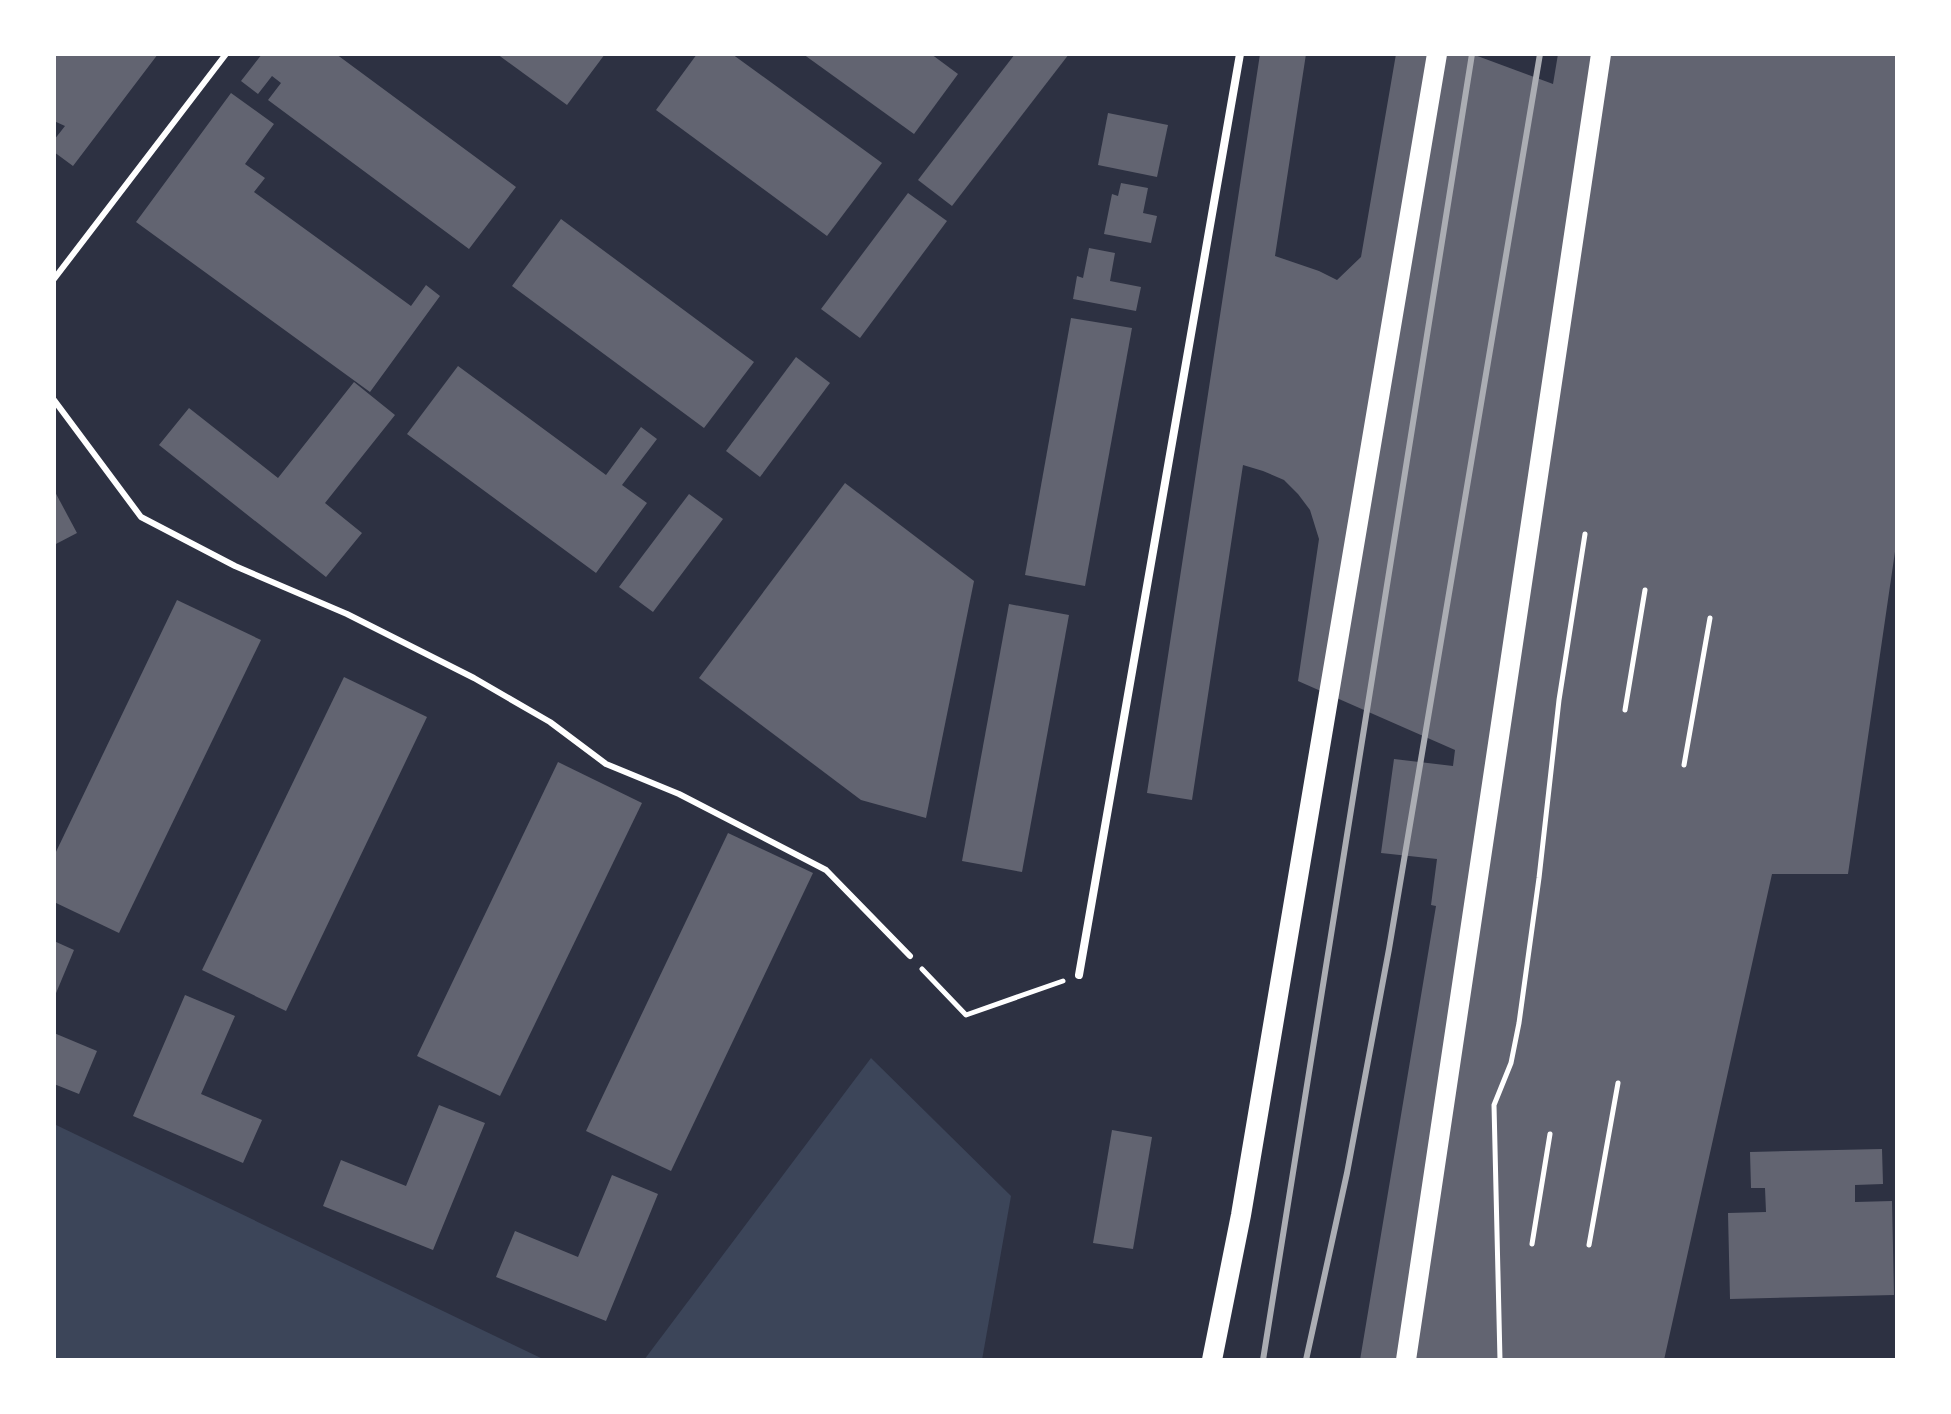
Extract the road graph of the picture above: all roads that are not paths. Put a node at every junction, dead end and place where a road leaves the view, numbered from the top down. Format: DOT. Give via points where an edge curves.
graph roads {
  1 [pos="226,54"];
  2 [pos="1240,54"];
  3 [pos="1437,54"];
  4 [pos="1601,54"];
  5 [pos="54,279"];
  6 [pos="54,400"];
  7 [pos="910,956"];
  8 [pos="1079,975"];
  9 [pos="1212,1360"];
  10 [pos="1406,1360"];
  1 -- 5 [label="lane"];
  2 -- 8 [label="street"];
  3 -- 9 [label="main road"];
  4 -- 10 [label="main road"];
  6 -- 7 [label="lane" via="141,517 474,678 550,722 606,764 679,794 826,870"];
}
